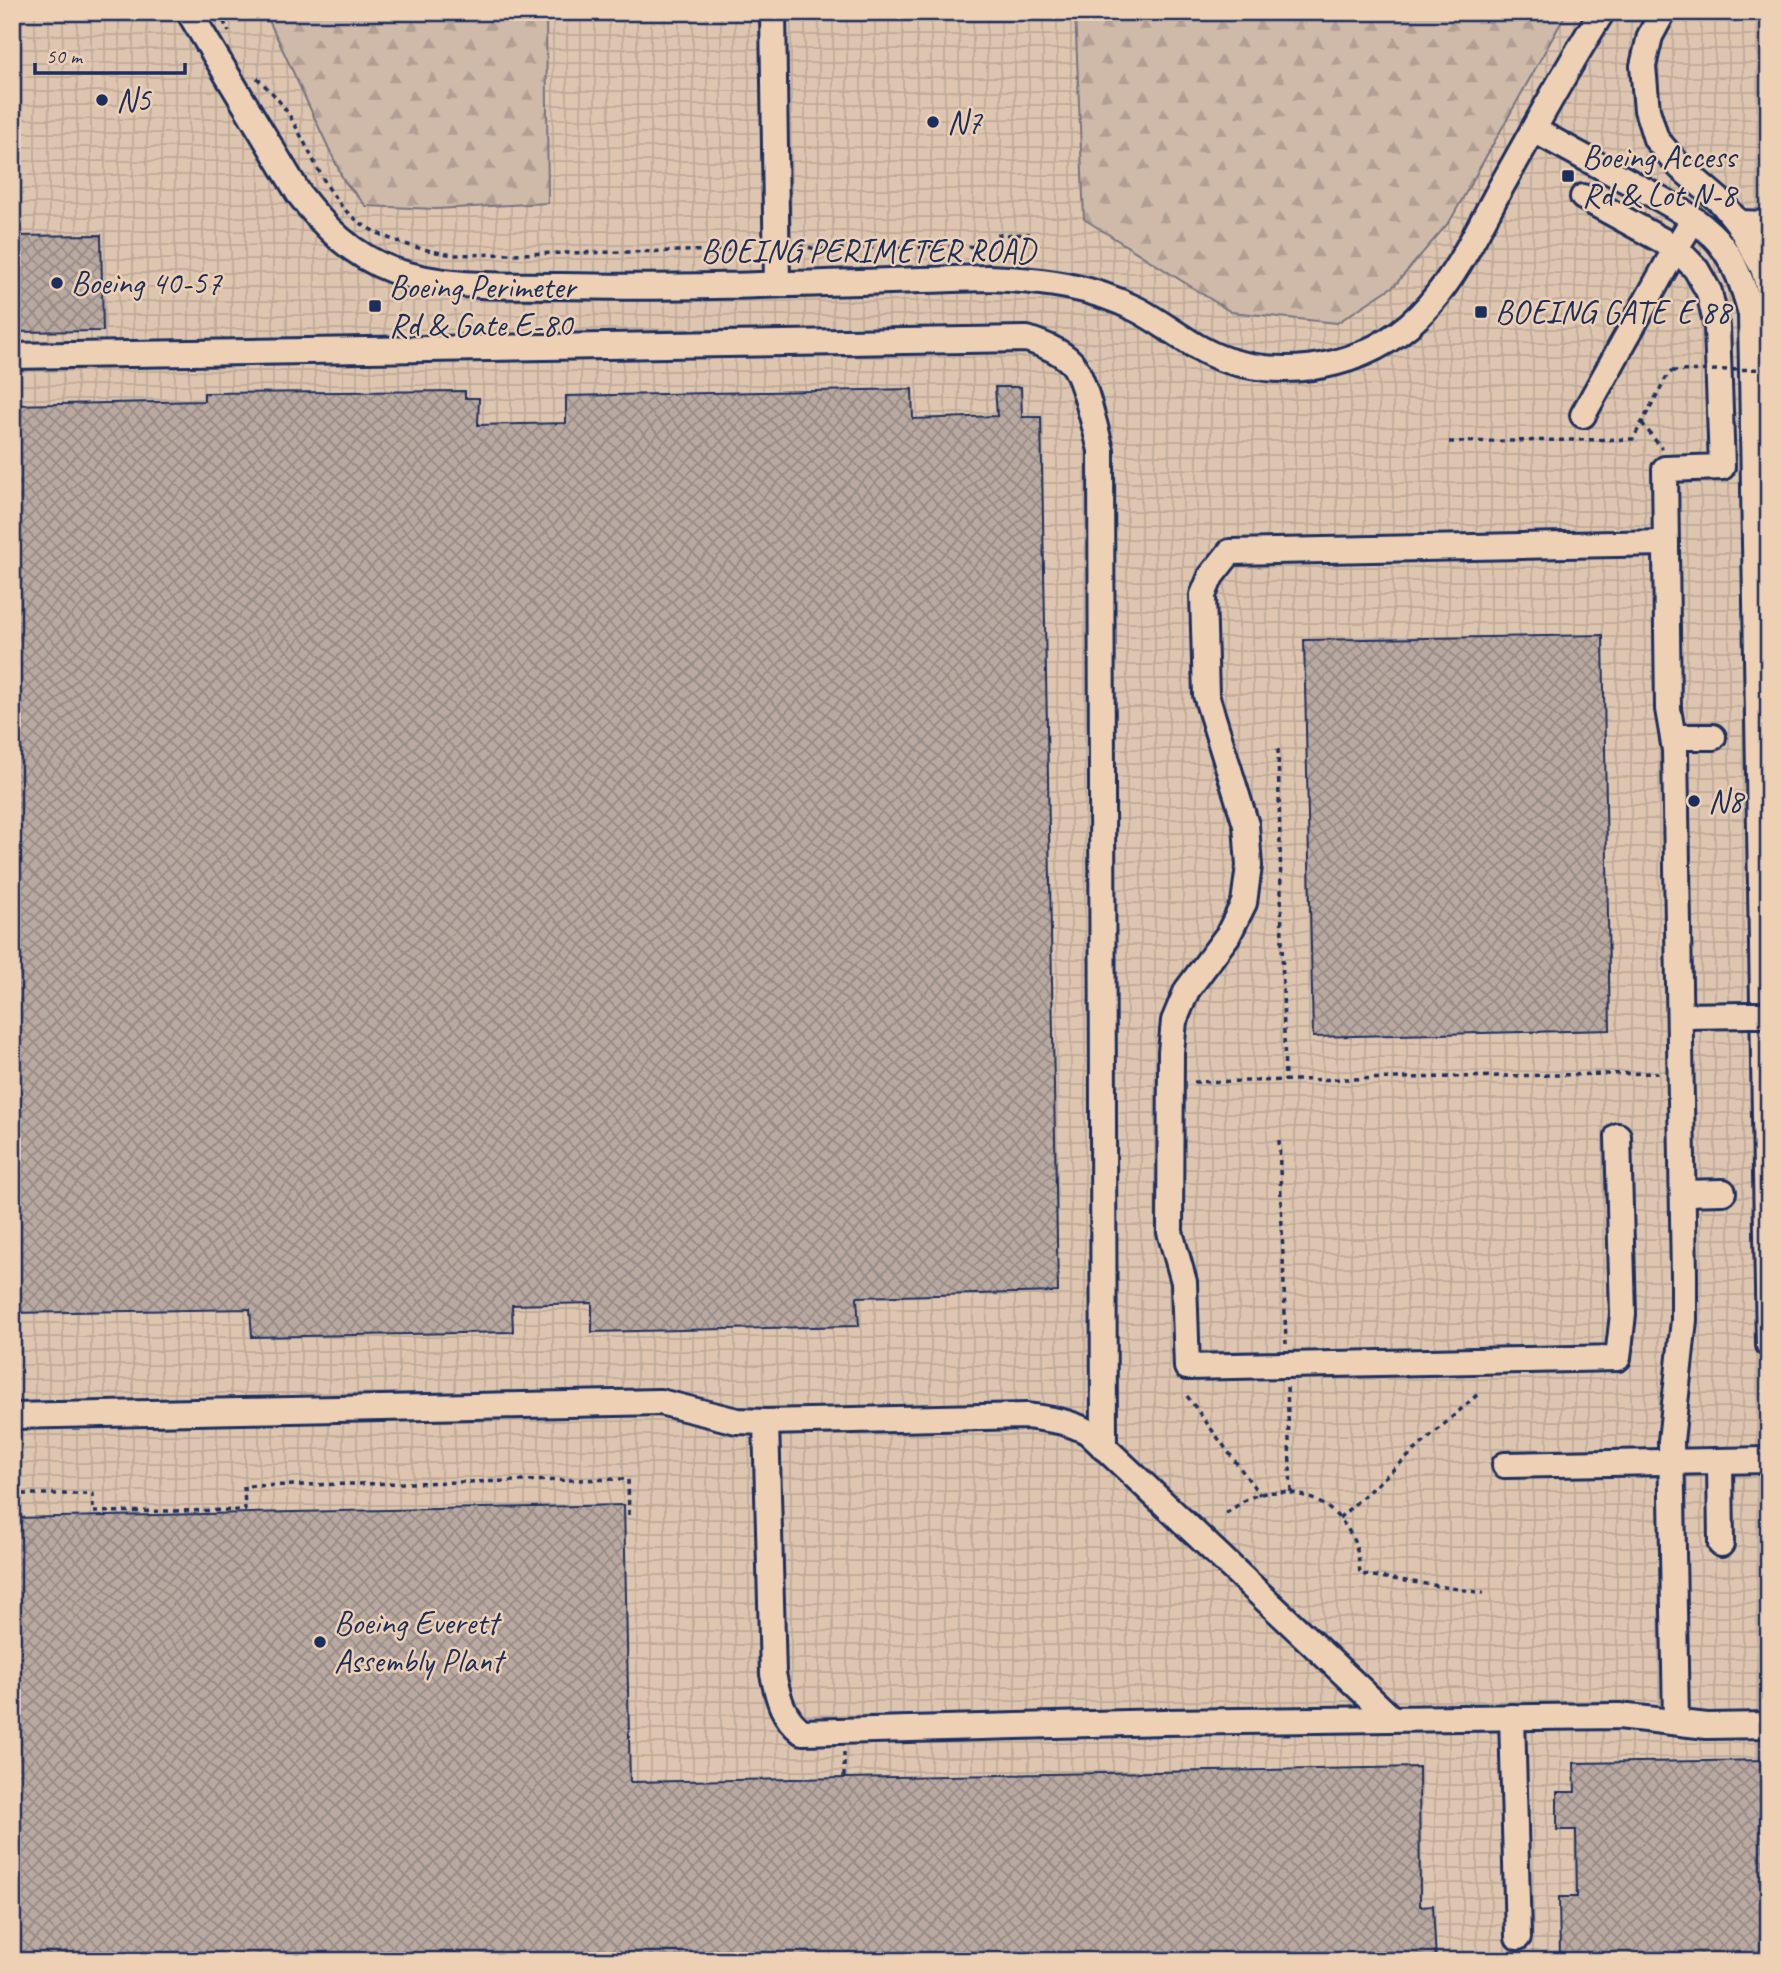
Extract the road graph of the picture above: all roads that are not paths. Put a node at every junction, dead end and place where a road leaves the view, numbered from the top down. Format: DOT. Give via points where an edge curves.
graph roads {
  1 [pos="189,12"];
  2 [pos="773,12"];
  3 [pos="1602,12"];
  4 [pos="1663,12"];
  5 [pos="1534,130"];
  6 [pos="1583,197"];
  7 [pos="1693,219"];
  8 [pos="1738,223"];
  9 [pos="1769,223"];
  10 [pos="1676,248"];
  11 [pos="777,284"];
  12 [pos="1769,289"];
  13 [pos="12,356"];
  14 [pos="1761,411"];
  15 [pos="1583,415"];
  16 [pos="1666,543"];
  17 [pos="1673,737"];
  18 [pos="1713,737"];
  19 [pos="1759,1015"];
  20 [pos="1681,1016"];
  21 [pos="1618,1136"];
  22 [pos="1723,1192"];
  23 [pos="1683,1193"];
  24 [pos="1769,1345"];
  25 [pos="12,1416"];
  26 [pos="766,1422"];
  27 [pos="1104,1448"];
  28 [pos="1769,1460"];
  29 [pos="1720,1461"];
  30 [pos="1671,1462"];
  31 [pos="1505,1465"];
  32 [pos="1721,1544"];
  33 [pos="1512,1717"];
  34 [pos="1391,1718"];
  35 [pos="1676,1721"];
  36 [pos="1769,1725"];
  37 [pos="1518,1937"];
  1 -- 11 [label="lane, BOEING PERIMETER ROAD" via="316,216 346,245 390,269 471,284"];
  2 -- 11 [label="lane"];
  3 -- 5 [label="lane, BOEING PERIMETER ROAD"];
  4 -- 8 [label="lane" via="1650,36 1643,66 1647,110 1656,139"];
  5 -- 7 [label="lane"];
  5 -- 11 [label="lane, BOEING PERIMETER ROAD" via="1443,288 1413,322 1366,352 1322,366 1277,369 1225,359 1198,349 1123,303 1062,284 989,278"];
  6 -- 10 [label="lane"];
  7 -- 10 [label="lane"];
  7 -- 14 [label="lane" via="1716,240 1744,286"];
  8 -- 9 [label="lane"];
  8 -- 12 [label="lane"];
  10 -- 15 [label="lane"];
  10 -- 16 [label="lane" via="1709,292 1717,327 1722,467 1665,469"];
  13 -- 27 [label="lane" via="1027,339 1052,348 1073,363 1101,450"];
  14 -- 24 [label="lane"];
  16 -- 17 [label="lane" via="1668,709"];
  16 -- 21 [label="lane" via="1230,552 1211,576 1203,595 1206,695 1246,825 1249,866 1244,903 1228,935 1187,990 1174,1021 1170,1232 1184,1282 1187,1367 1618,1358 1623,1314"];
  17 -- 18 [label="lane"];
  17 -- 20 [label="lane"];
  19 -- 20 [label="lane"];
  20 -- 23 [label="lane"];
  22 -- 23 [label="lane"];
  23 -- 30 [label="lane" via="1684,1320"];
  25 -- 26 [label="lane" via="660,1402 737,1421"];
  26 -- 27 [label="lane" via="1027,1416 1074,1425"];
  26 -- 34 [label="lane" via="773,1674 781,1707 802,1732"];
  27 -- 34 [label="lane"];
  28 -- 29 [label="lane"];
  29 -- 30 [label="lane"];
  29 -- 32 [label="lane"];
  30 -- 31 [label="lane"];
  30 -- 35 [label="lane"];
  33 -- 34 [label="lane"];
  33 -- 35 [label="lane" via="1619,1716"];
  33 -- 37 [label="lane"];
  35 -- 36 [label="lane" via="1707,1726"];
}
